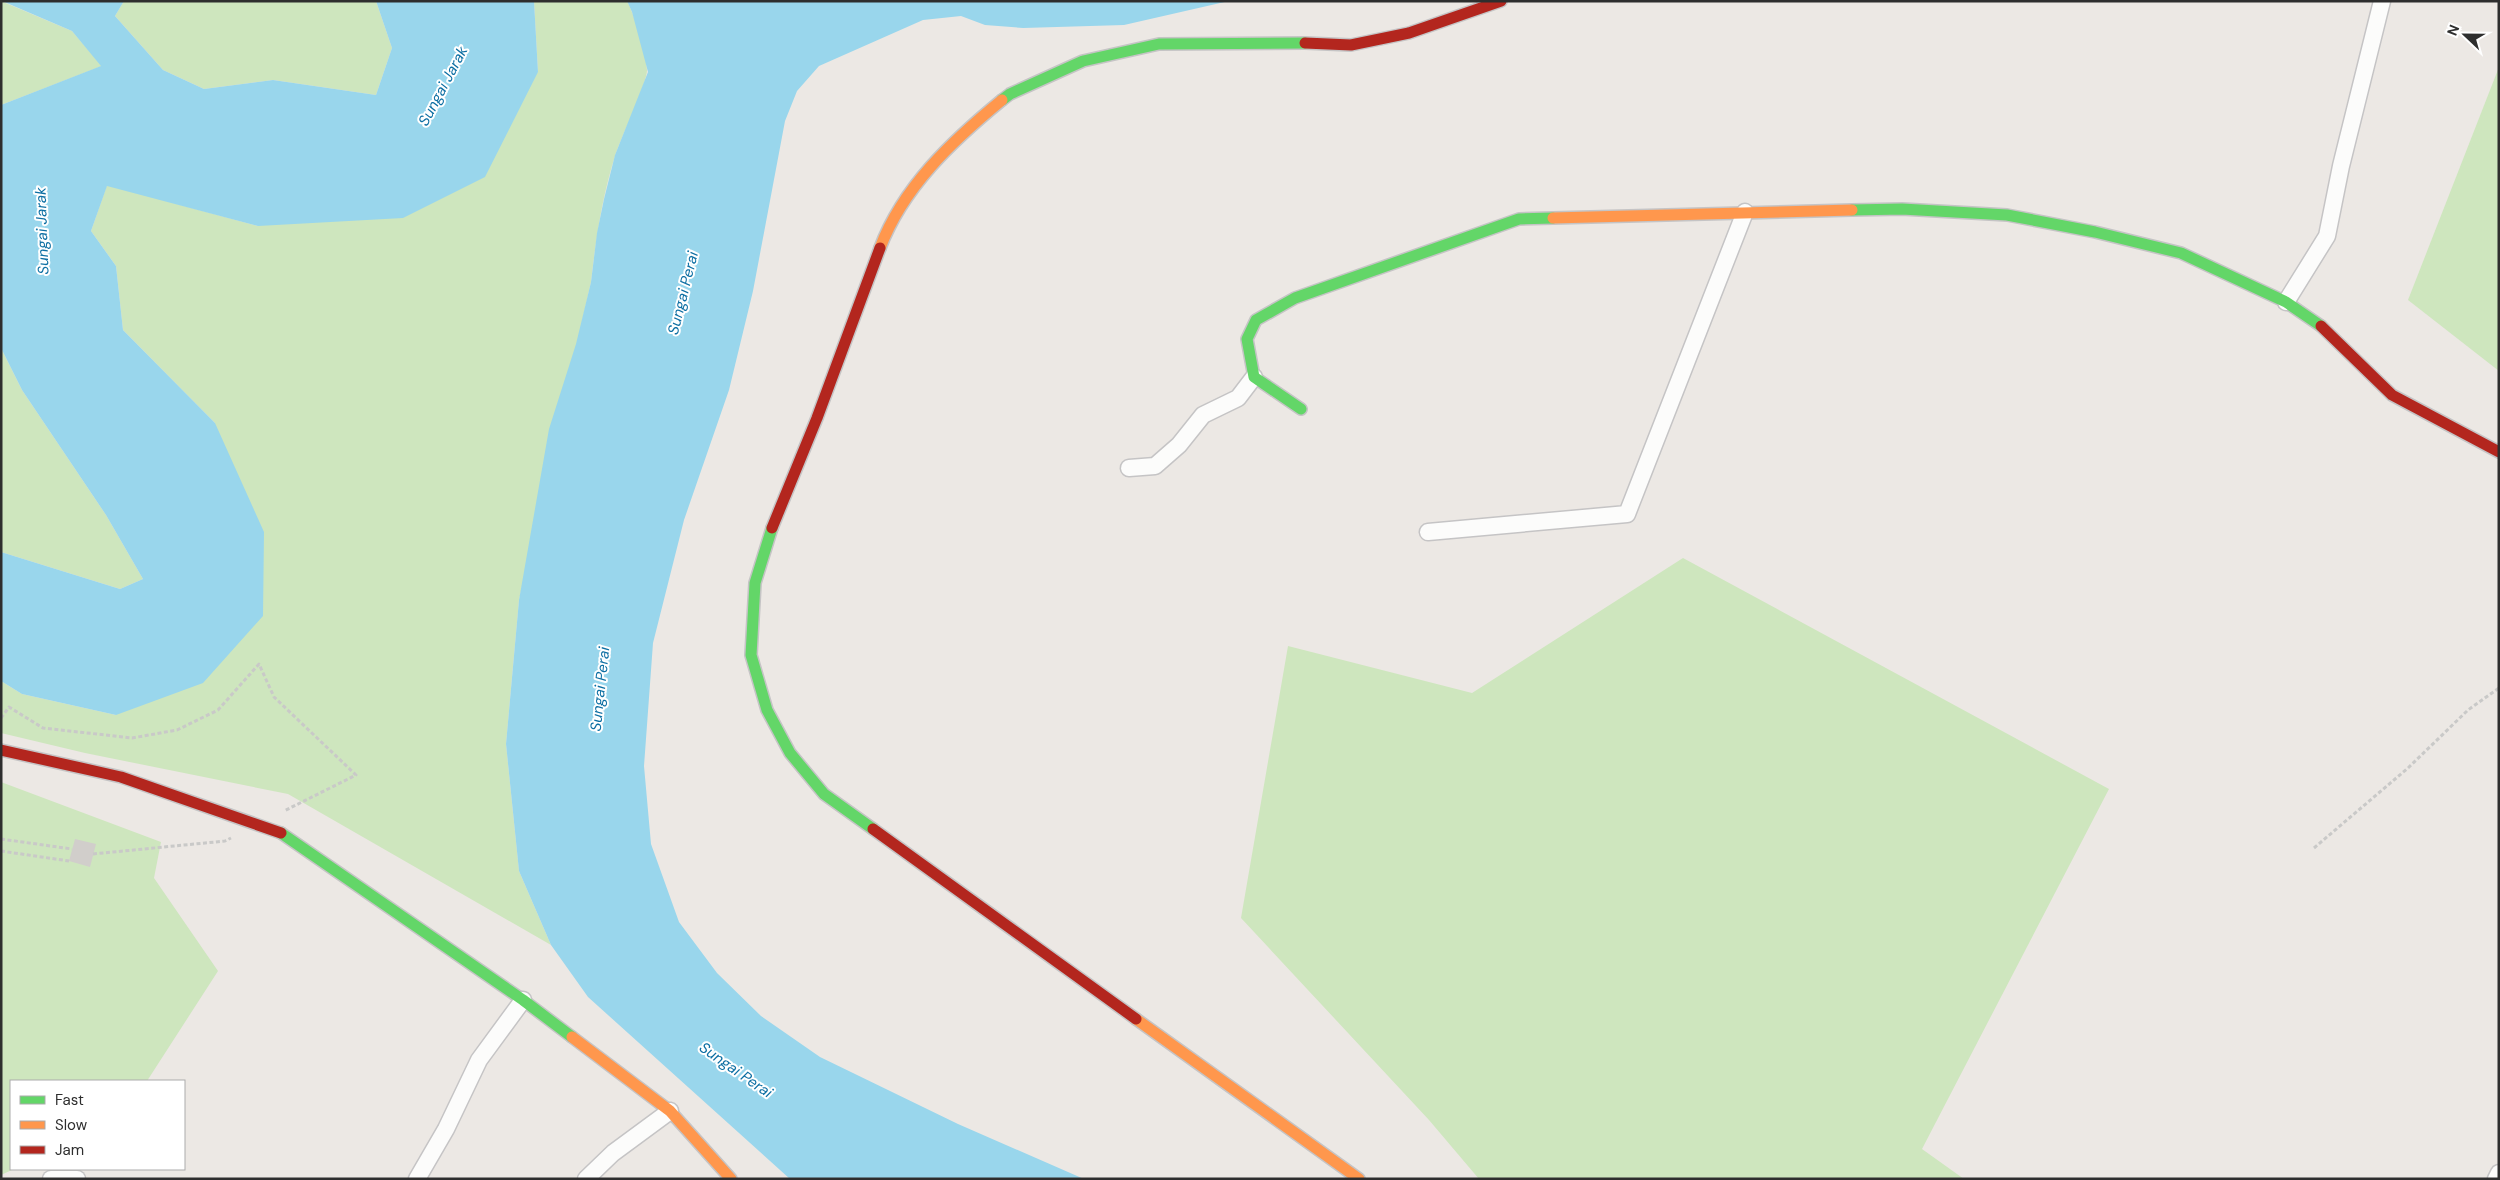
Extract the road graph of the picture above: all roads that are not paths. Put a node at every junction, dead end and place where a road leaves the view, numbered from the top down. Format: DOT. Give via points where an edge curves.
graph roads {
  1 [pos="1501,1"];
  2 [pos="2382,1"];
  3 [pos="1745,212"];
  4 [pos="2286,302"];
  5 [pos="1254,377"];
  6 [pos="1301,409"];
  7 [pos="2499,452"];
  8 [pos="1129,468"];
  9 [pos="1428,532"];
  10 [pos="1,750"];
  11 [pos="523,1000"];
  12 [pos="670,1111"];
  13 [pos="2499,1173"];
  14 [pos="51,1179"];
  15 [pos="77,1179"];
  16 [pos="417,1179"];
  17 [pos="586,1179"];
  18 [pos="731,1179"];
  19 [pos="1359,1179"];
  20 [pos="2496,1179"];
  1 -- 19 [label="street" via="1410,33 1350,45 1274,42 1159,44 1083,61 1010,94 968,128 919,180 884,239 772,528 755,583 751,655 767,710 790,753 824,794"];
  2 -- 4 [label="street" via="2327,236"];
  3 -- 4 [label="street" via="1902,209 2007,215 2181,253"];
  3 -- 5 [label="street" via="1519,219 1295,298 1256,320 1247,338"];
  3 -- 9 [label="street" via="1628,514"];
  4 -- 7 [label="street" via="2316,321 2392,395"];
  5 -- 6 [label="street"];
  5 -- 8 [label="street" via="1238,398 1203,415 1179,445 1155,466"];
  10 -- 11 [label="street" via="121,777 285,834"];
  11 -- 12 [label="street"];
  11 -- 16 [label="street" via="479,1060 446,1129"];
  12 -- 17 [label="street" via="613,1153"];
  12 -- 18 [label="street"];
  13 -- 20 [label="street"];
  14 -- 15 [label="street"];
}
